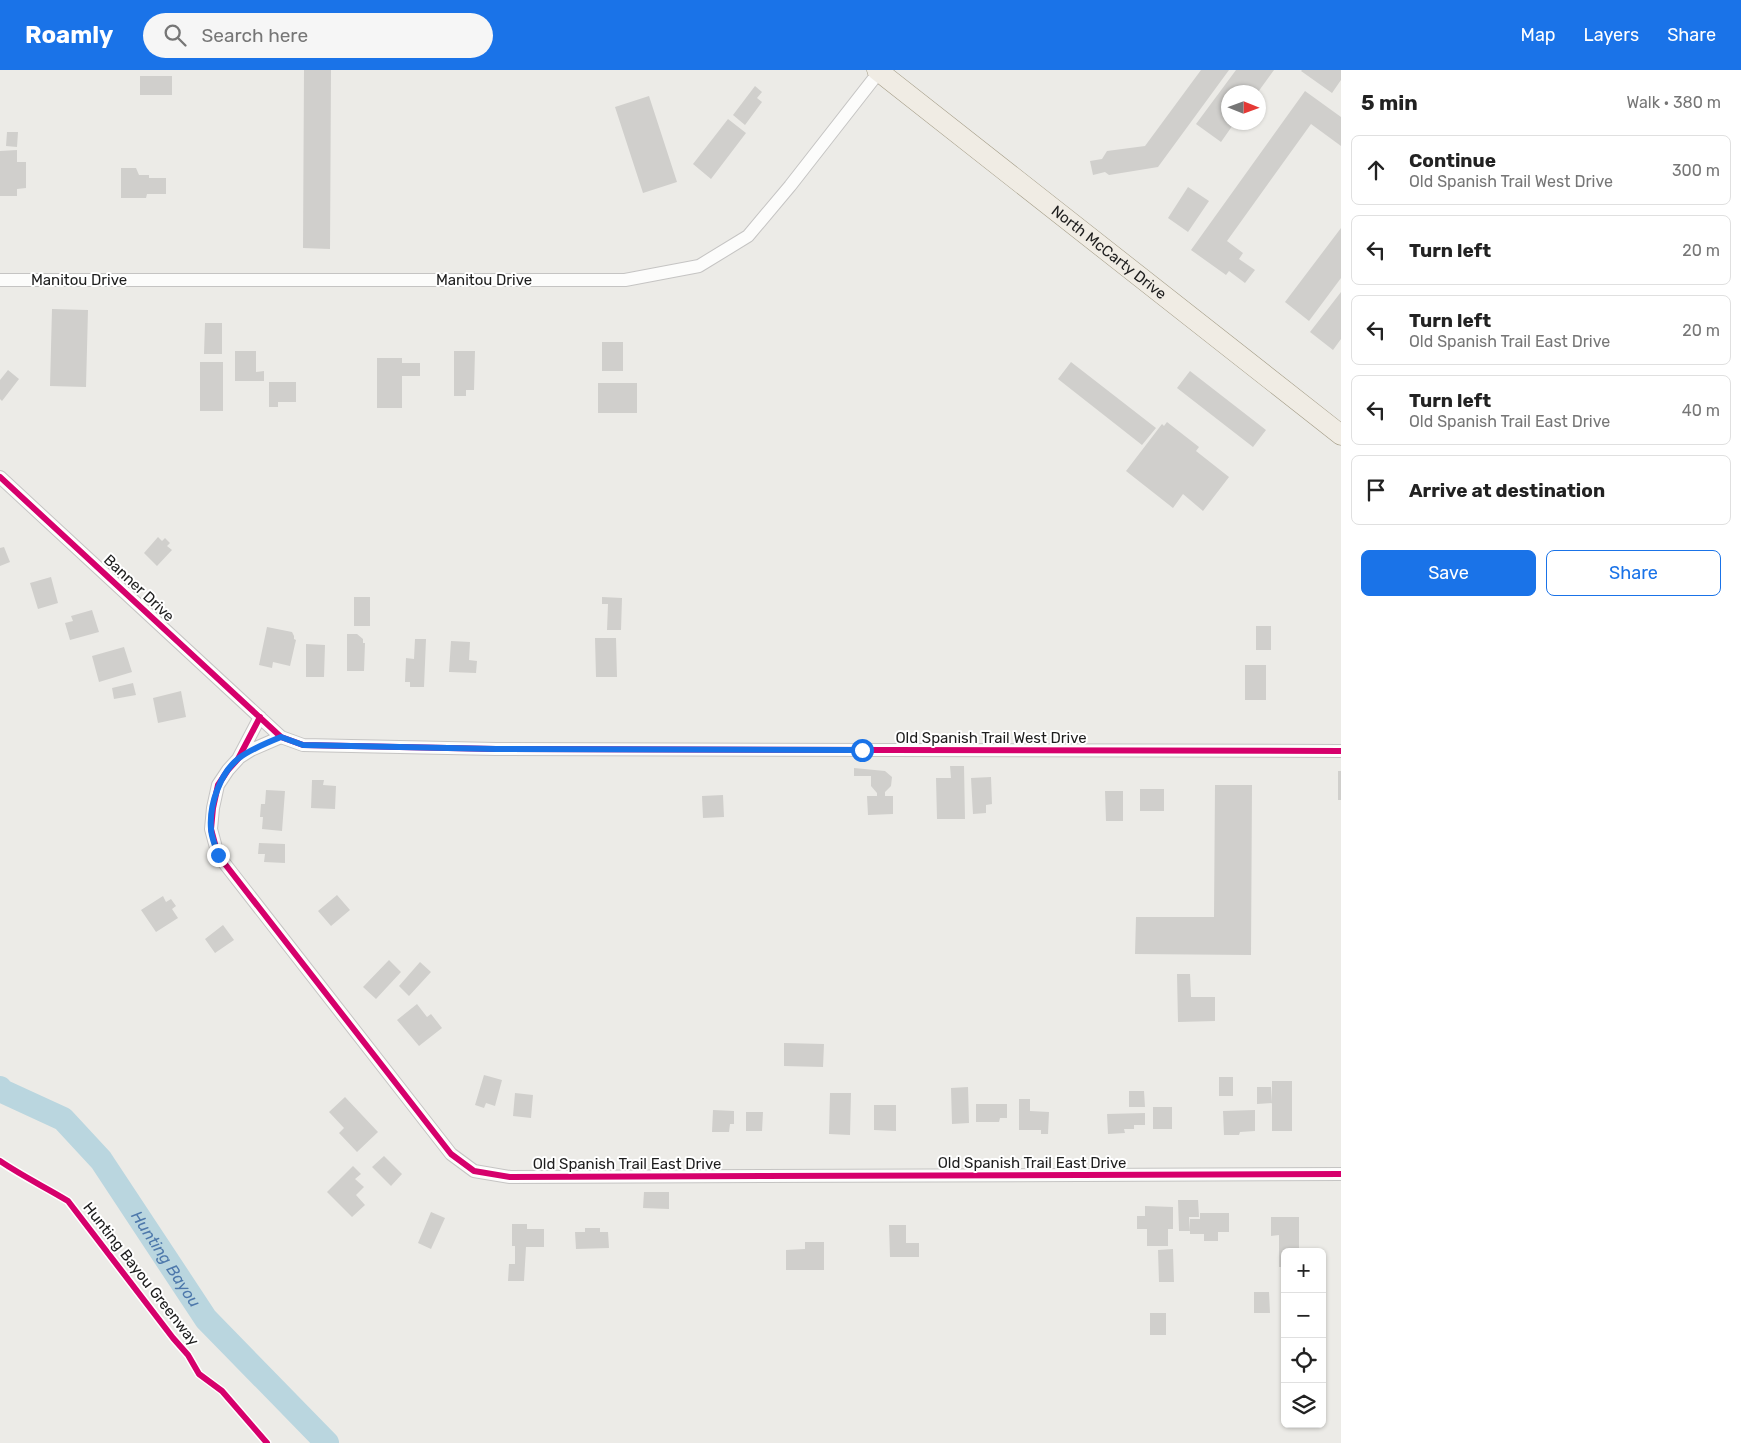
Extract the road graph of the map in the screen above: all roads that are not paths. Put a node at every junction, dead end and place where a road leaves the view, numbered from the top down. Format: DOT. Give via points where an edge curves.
graph roads {
  1 [pos="878,71"];
  2 [pos="0,280"];
  3 [pos="1341,435"];
  4 [pos="0,477"];
  5 [pos="260,717"];
  6 [pos="281,737"];
  7 [pos="1341,752"];
  8 [pos="238,759"];
  9 [pos="1341,1174"];
  1 -- 2 [label="street, Manitou Drive" via="748,236 699,266 625,280"];
  1 -- 3 [label="main road, North McCarty Drive"];
  4 -- 5 [label="street, Banner Drive"];
  5 -- 6 [label="street, Old Spanish Trail West Drive"];
  5 -- 8 [label="street, Old Spanish Trail East Drive"];
  6 -- 7 [label="street, Old Spanish Trail West Drive" via="303,745 496,749"];
  6 -- 8 [label="street"];
  8 -- 9 [label="street, Old Spanish Trail East Drive" via="218,785 213,808 211,829 218,855 451,1154 474,1171 510,1177"];
}
